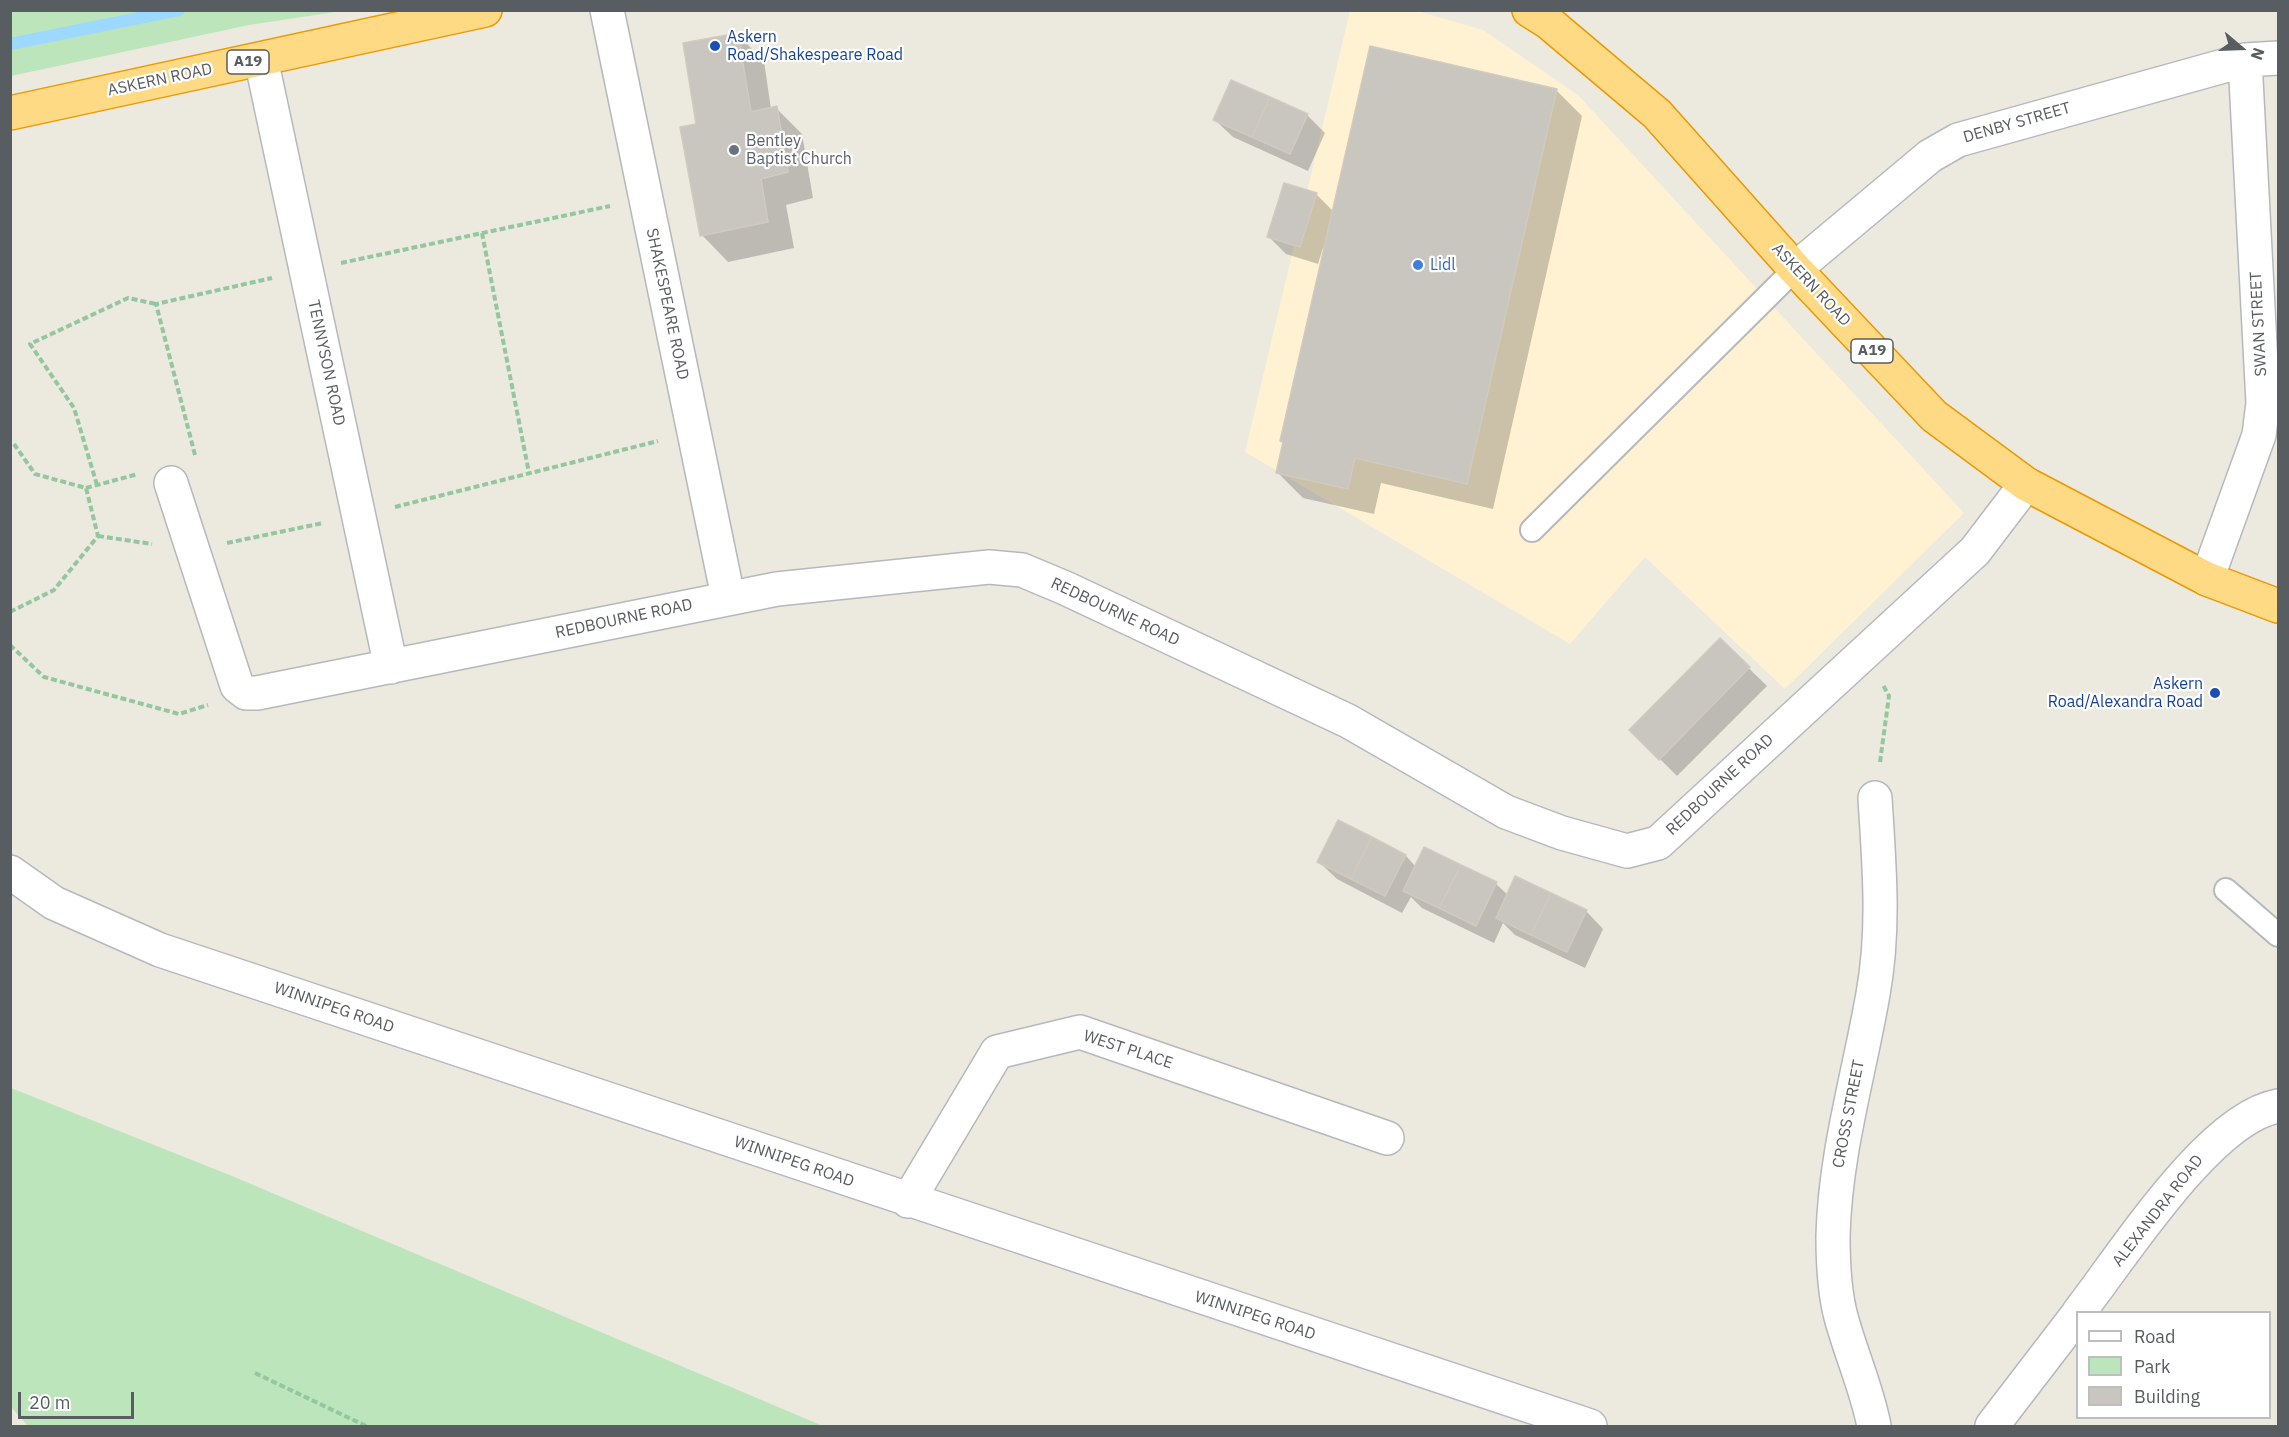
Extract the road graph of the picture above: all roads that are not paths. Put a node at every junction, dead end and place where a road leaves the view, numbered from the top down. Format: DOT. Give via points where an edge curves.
graph roads {
  1 [pos="485,10"];
  2 [pos="607,10"];
  3 [pos="1529,10"];
  4 [pos="2278,58"];
  5 [pos="261,59"];
  6 [pos="2245,60"];
  7 [pos="10,113"];
  8 [pos="1795,269"];
  9 [pos="171,483"];
  10 [pos="2026,484"];
  11 [pos="1532,530"];
  12 [pos="2207,579"];
  13 [pos="728,597"];
  14 [pos="2278,606"];
  15 [pos="391,667"];
  16 [pos="1875,798"];
  17 [pos="10,872"];
  18 [pos="2226,890"];
  19 [pos="2278,935"];
  20 [pos="2278,1106"];
  21 [pos="1387,1138"];
  22 [pos="908,1201"];
  23 [pos="2080,1311"];
  24 [pos="2076,1316"];
  25 [pos="1590,1426"];
  26 [pos="1874,1426"];
  27 [pos="1992,1426"];
  1 -- 5 [label="highway, ASKERN ROAD / A19"];
  2 -- 13 [label="street, SHAKESPEARE ROAD"];
  3 -- 8 [label="highway, ASKERN ROAD / A19" via="1657,114"];
  4 -- 6 [label="street, DENBY STREET"];
  5 -- 7 [label="highway, ASKERN ROAD / A19"];
  5 -- 15 [label="street, TENNYSON ROAD"];
  6 -- 8 [label="street, DENBY STREET" via="1958,140 1930,156"];
  6 -- 12 [label="street, SWAN STREET" via="2263,404 2259,435"];
  8 -- 10 [label="highway, ASKERN ROAD / A19" via="1934,417"];
  8 -- 11 [label="lane"];
  9 -- 15 [label="street, REDBOURNE ROAD" via="237,686 246,693 257,693"];
  10 -- 12 [label="highway, ASKERN ROAD / A19"];
  10 -- 13 [label="street, REDBOURNE ROAD" via="1976,550 1658,843 1628,850 1562,833 1506,812 1348,721 1022,570 989,567"];
  12 -- 14 [label="highway, ASKERN ROAD / A19"];
  13 -- 15 [label="street, REDBOURNE ROAD"];
  16 -- 26 [label="street, CROSS STREET" via="1881,895 1879,949 1838,1166 1833,1235 1837,1296"];
  17 -- 22 [label="street, WINNIPEG ROAD" via="54,903 160,950"];
  18 -- 19 [label="lane"];
  20 -- 23 [label="street, ALEXANDRA ROAD" via="2263,1109 2221,1136 2194,1162"];
  21 -- 22 [label="street, WEST PLACE" via="1080,1032 998,1052"];
  22 -- 25 [label="street, WINNIPEG ROAD"];
  24 -- 27 [label="street, ALEXANDRA ROAD"];
}
